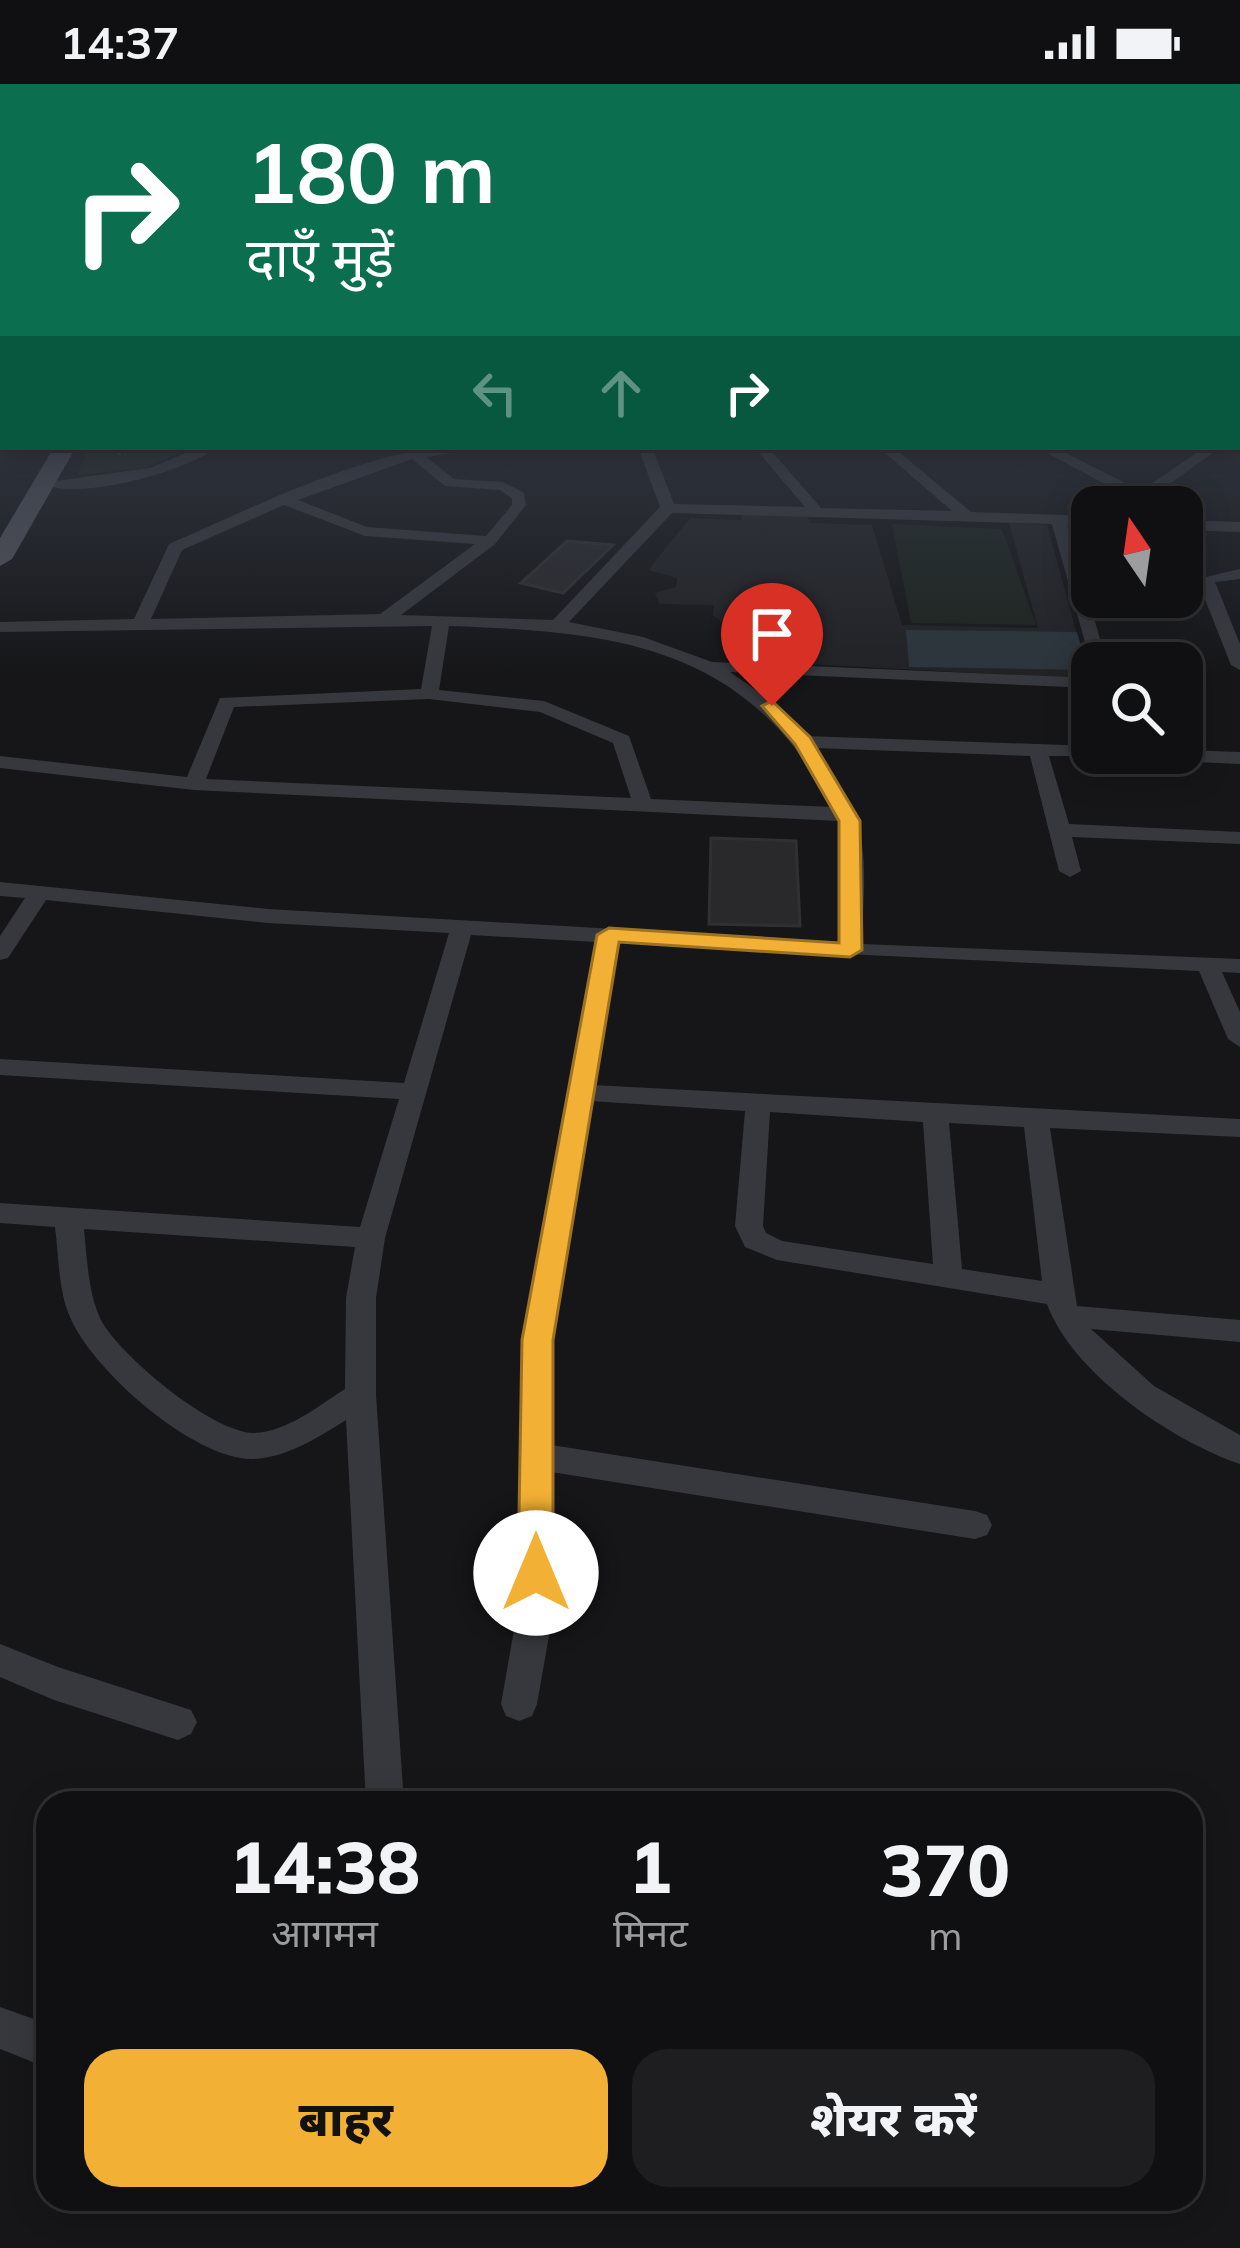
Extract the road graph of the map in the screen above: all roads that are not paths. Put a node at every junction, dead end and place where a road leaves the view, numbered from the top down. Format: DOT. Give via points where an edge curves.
graph roads {
  1 [pos="26,475"];
  2 [pos="52,475"];
  3 [pos="116,475"];
  4 [pos="355,475"];
  5 [pos="440,475"];
  6 [pos="656,475"];
  7 [pos="785,475"];
  8 [pos="919,475"];
  9 [pos="48,483"];
  10 [pos="284,500"];
  11 [pos="668,508"];
  12 [pos="817,512"];
  13 [pos="968,516"];
  14 [pos="0,517"];
  15 [pos="1058,520"];
  16 [pos="1071,520"];
  17 [pos="1203,525"];
  18 [pos="1240,526"];
  19 [pos="490,541"];
  20 [pos="1071,546"];
  21 [pos="0,559"];
  22 [pos="1240,574"];
  23 [pos="1205,579"];
  24 [pos="1218,615"];
  25 [pos="384,619"];
  26 [pos="442,620"];
  27 [pos="1240,621"];
  28 [pos="142,623"];
  29 [pos="557,625"];
  30 [pos="0,627"];
  31 [pos="1240,665"];
  32 [pos="706,666"];
  33 [pos="1071,681"];
  34 [pos="429,694"];
  35 [pos="803,742"];
  36 [pos="1038,750"];
  37 [pos="1071,751"];
  38 [pos="1203,756"];
  39 [pos="1240,758"];
  40 [pos="0,762"];
  41 [pos="194,784"];
  42 [pos="643,805"];
  43 [pos="847,814"];
  44 [pos="1060,830"];
  45 [pos="1240,838"];
  46 [pos="1070,872"];
  47 [pos="0,889"];
  48 [pos="34,900"];
  49 [pos="0,901"];
  50 [pos="461,932"];
  51 [pos="608,940"];
  52 [pos="850,950"];
  53 [pos="0,953"];
  54 [pos="1207,964"];
  55 [pos="1240,965"];
  56 [pos="1240,1039"];
  57 [pos="0,1067"];
  58 [pos="414,1091"];
  59 [pos="579,1092"];
  60 [pos="758,1104"];
  61 [pos="935,1114"];
  62 [pos="1036,1119"];
  63 [pos="1240,1128"];
  64 [pos="0,1213"];
  65 [pos="68,1217"];
  66 [pos="371,1238"];
  67 [pos="948,1277"];
  68 [pos="1062,1306"];
  69 [pos="1240,1331"];
  70 [pos="360,1395"];
  71 [pos="1240,1451"];
  72 [pos="535,1456"];
  73 [pos="975,1525"];
  74 [pos="0,1660"];
  75 [pos="519,1704"];
  76 [pos="178,1722"];
  77 [pos="384,1791"];
  78 [pos="0,2028"];
  79 [pos="36,2042"];
  1 -- 14 [label="main road"];
  2 -- 9 [label="main road"];
  3 -- 9 [label="street"];
  4 -- 10 [label="street"];
  5 -- 19 [label="street" via="518,496"];
  6 -- 11 [label="street"];
  7 -- 12 [label="street"];
  8 -- 13 [label="street"];
  9 -- 21 [label="main road"];
  10 -- 19 [label="street" via="364,531"];
  10 -- 28 [label="street" via="175,547"];
  11 -- 12 [label="street"];
  11 -- 29 [label="street"];
  12 -- 13 [label="street"];
  13 -- 15 [label="street"];
  15 -- 16 [label="street"];
  15 -- 20 [label="street"];
  17 -- 18 [label="street"];
  19 -- 25 [label="street"];
  22 -- 23 [label="street"];
  23 -- 24 [label="street"];
  24 -- 27 [label="street"];
  24 -- 31 [label="street"];
  25 -- 26 [label="street"];
  25 -- 28 [label="street"];
  26 -- 29 [label="street"];
  26 -- 34 [label="street"];
  28 -- 30 [label="street"];
  29 -- 32 [label="street"];
  32 -- 33 [label="street"];
  32 -- 35 [label="street" via="772,706"];
  34 -- 41 [label="street" via="226,702"];
  34 -- 42 [label="street" via="544,707 622,740"];
  35 -- 36 [label="street"];
  35 -- 43 [label="street"];
  36 -- 37 [label="street"];
  36 -- 44 [label="street"];
  38 -- 39 [label="street"];
  40 -- 41 [label="street"];
  41 -- 42 [label="street"];
  42 -- 43 [label="street"];
  43 -- 52 [label="street"];
  44 -- 45 [label="street"];
  44 -- 46 [label="street"];
  47 -- 48 [label="street"];
  48 -- 49 [label="street"];
  48 -- 50 [label="street" via="263,926"];
  48 -- 53 [label="street"];
  50 -- 51 [label="street"];
  50 -- 58 [label="street"];
  51 -- 52 [label="street" via="769,953"];
  51 -- 59 [label="street"];
  52 -- 54 [label="street"];
  54 -- 55 [label="street"];
  54 -- 56 [label="street"];
  57 -- 58 [label="street"];
  58 -- 66 [label="street"];
  59 -- 60 [label="street"];
  59 -- 72 [label="street" via="537,1340"];
  60 -- 61 [label="street"];
  60 -- 67 [label="street" via="749,1226 755,1240"];
  61 -- 62 [label="street"];
  61 -- 67 [label="street"];
  62 -- 63 [label="street"];
  62 -- 68 [label="street"];
  64 -- 65 [label="street"];
  65 -- 66 [label="street"];
  65 -- 70 [label="street" via="86,1322 145,1386 198,1427 235,1445 269,1444"];
  66 -- 70 [label="street"];
  67 -- 68 [label="street"];
  68 -- 69 [label="street"];
  68 -- 71 [label="street" via="1086,1347 1142,1395"];
  70 -- 77 [label="street"];
  72 -- 73 [label="street"];
  72 -- 75 [label="street" via="535,1622"];
  74 -- 76 [label="street"];
  78 -- 79 [label="street"];
}
